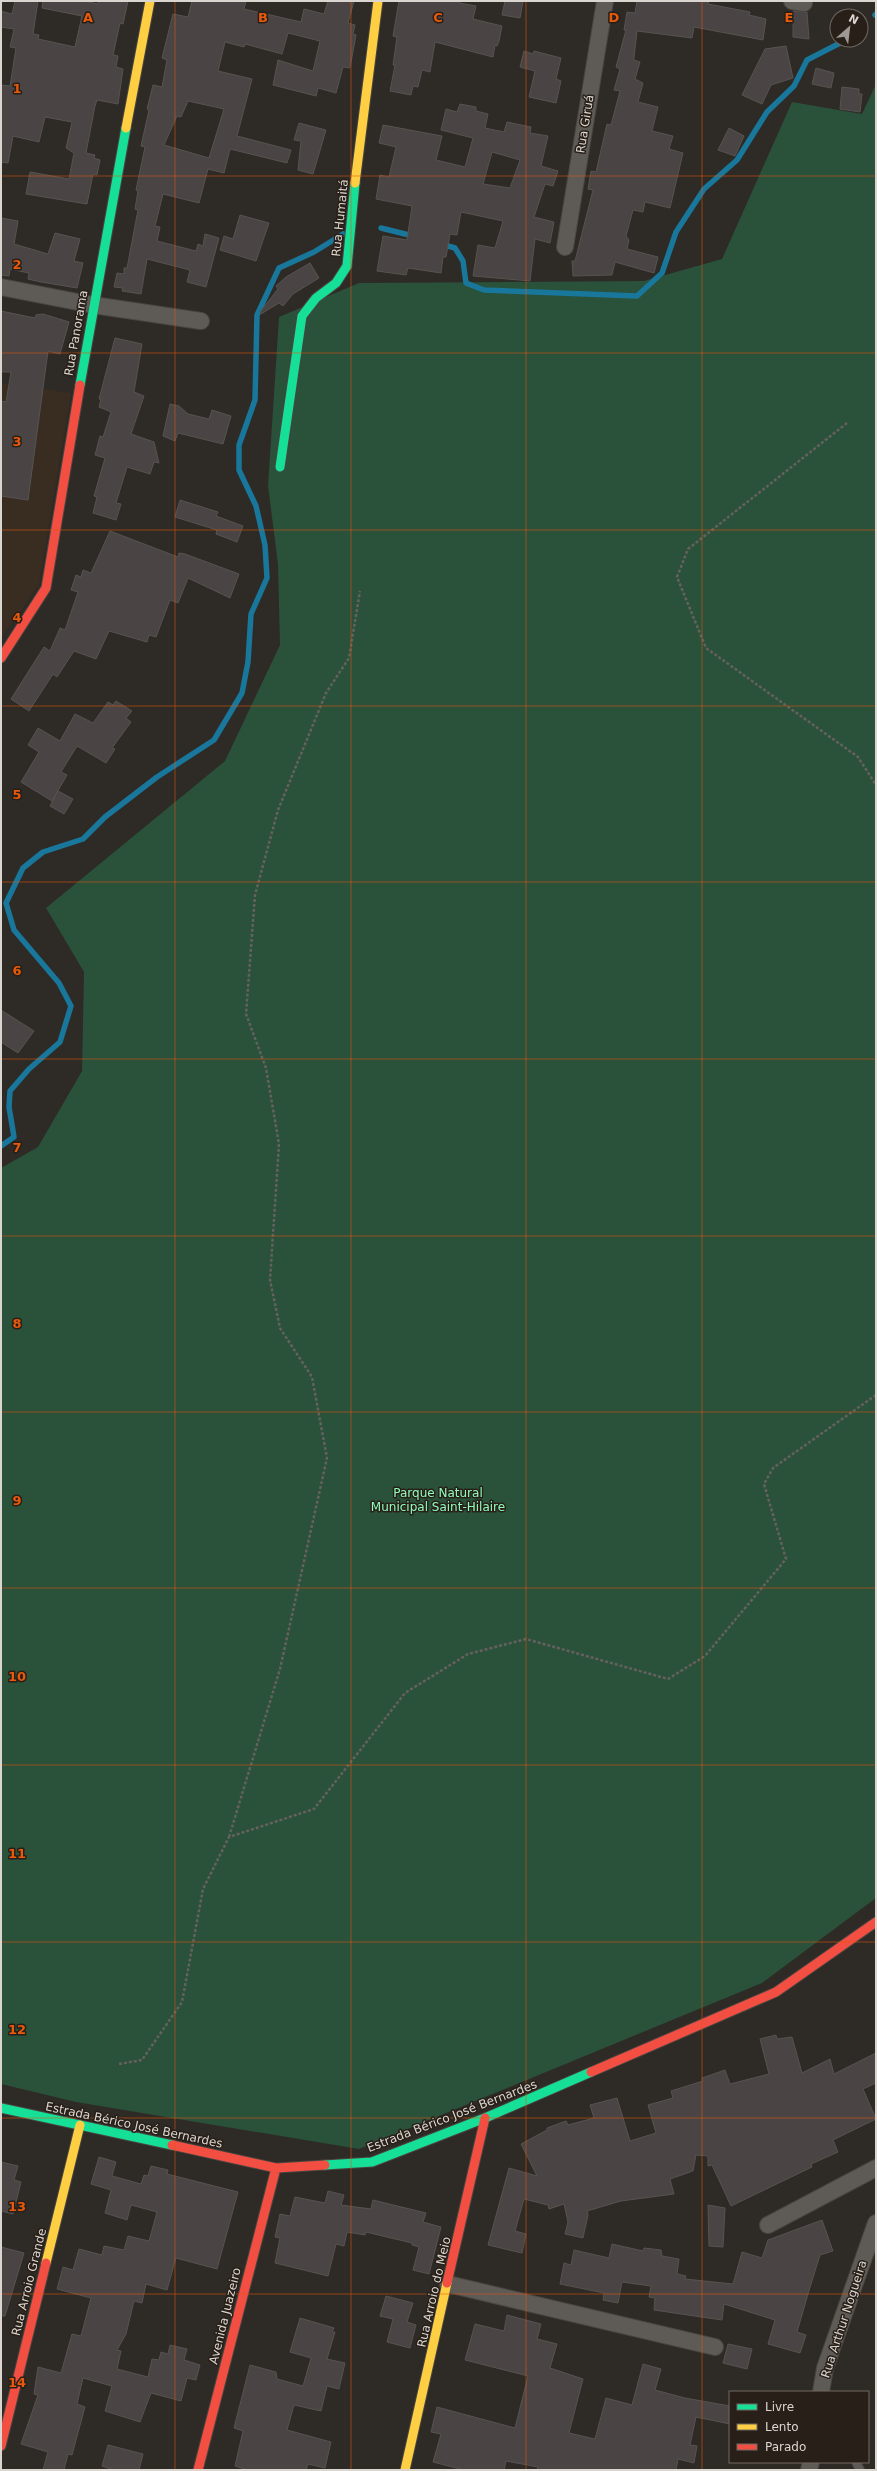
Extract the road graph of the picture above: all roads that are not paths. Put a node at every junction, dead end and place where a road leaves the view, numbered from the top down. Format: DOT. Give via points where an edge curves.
graph roads {
  1 [pos="150,1"];
  2 [pos="378,1"];
  3 [pos="605,1"];
  4 [pos="565,247"];
  5 [pos="1,287"];
  6 [pos="93,305"];
  7 [pos="202,321"];
  8 [pos="280,467"];
  9 [pos="1,658"];
  10 [pos="876,1922"];
  11 [pos="1,2108"];
  12 [pos="486,2118"];
  13 [pos="80,2125"];
  14 [pos="276,2168"];
  15 [pos="876,2168"];
  16 [pos="876,2223"];
  17 [pos="768,2225"];
  18 [pos="448,2284"];
  19 [pos="715,2347"];
  20 [pos="822,2391"];
  21 [pos="1,2446"];
  22 [pos="198,2470"];
  23 [pos="405,2470"];
  1 -- 6 [label="street, Rua Panorama"];
  2 -- 8 [label="street, Rua Humaitá" via="350,222 350,252 346,266 336,283 316,298 302,316"];
  3 -- 4 [label="street, Rua Giruá"];
  5 -- 6 [label="street"];
  6 -- 7 [label="street"];
  6 -- 9 [label="street, Rua Panorama" via="46,588"];
  10 -- 12 [label="street, Estrada Bérico José Bernardes" via="776,1992"];
  11 -- 13 [label="street, Estrada Bérico José Bernardes"];
  12 -- 14 [label="street, Estrada Bérico José Bernardes" via="372,2162"];
  12 -- 18 [label="street, Rua Arroio do Meio"];
  13 -- 14 [label="street, Estrada Bérico José Bernardes"];
  13 -- 21 [label="street, Rua Arroio Grande"];
  14 -- 22 [label="street, Avenida Juazeiro"];
  15 -- 17 [label="street"];
  16 -- 20 [label="street, Rua Arthur Nogueira" via="825,2368"];
  18 -- 19 [label="street"];
  18 -- 23 [label="street, Rua Arroio do Meio"];
}
